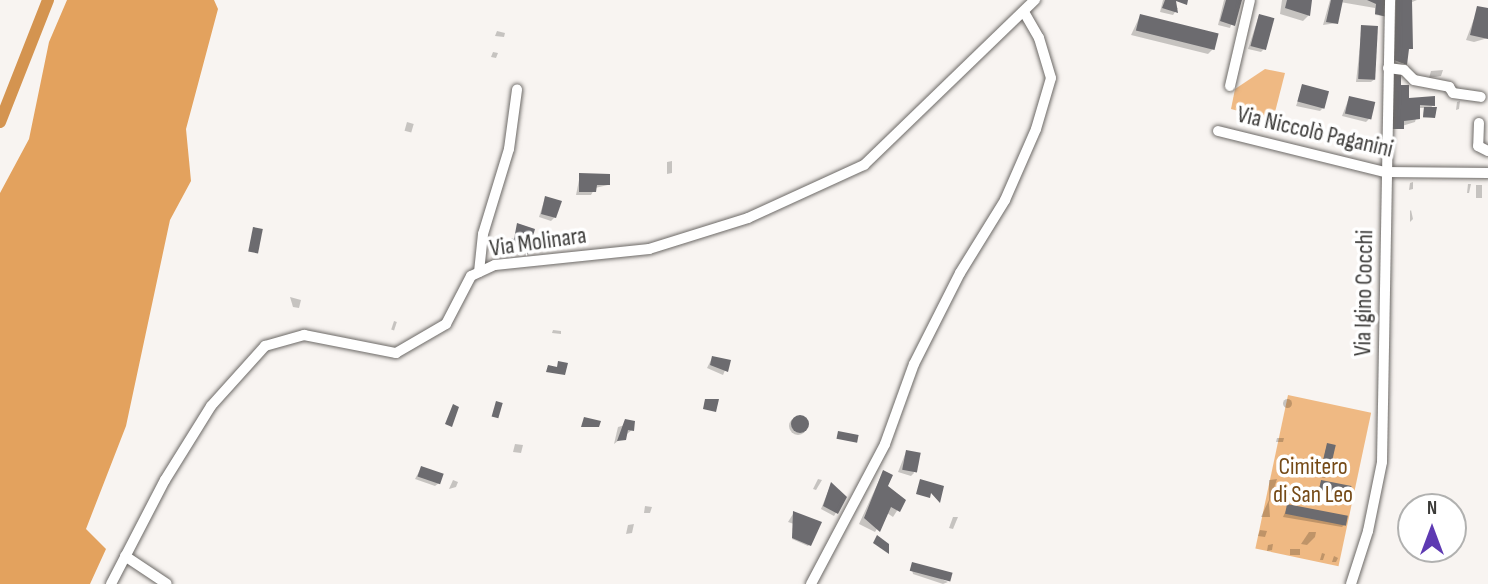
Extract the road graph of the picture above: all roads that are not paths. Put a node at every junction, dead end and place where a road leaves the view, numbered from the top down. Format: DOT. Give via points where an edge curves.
graph roads {
  1 [pos="1035,0"];
  2 [pos="1250,0"];
  3 [pos="1390,0"];
  4 [pos="1024,12"];
  5 [pos="1388,68"];
  6 [pos="1230,86"];
  7 [pos="517,90"];
  8 [pos="1481,97"];
  9 [pos="1479,123"];
  10 [pos="1218,131"];
  11 [pos="1488,151"];
  12 [pos="1385,172"];
  13 [pos="1488,172"];
  14 [pos="479,272"];
  15 [pos="125,556"];
  16 [pos="111,584"];
  17 [pos="167,584"];
  18 [pos="811,584"];
  19 [pos="1351,584"];
  1 -- 4 [label="street, Via Molinara"];
  2 -- 6 [label="street"];
  3 -- 5 [label="street, Via Igino Cocchi"];
  4 -- 14 [label="street, Via Molinara" via="864,165 748,218 649,249 495,265"];
  4 -- 18 [label="street" via="1040,38 1051,78 1036,129 1005,200 960,272 920,353 885,444"];
  5 -- 8 [label="street" via="1404,70 1414,80 1449,87 1453,93"];
  5 -- 12 [label="street, Via Igino Cocchi"];
  7 -- 14 [label="street" via="509,149 483,234"];
  9 -- 11 [label="street" via="1478,146"];
  10 -- 12 [label="street, Via Niccolò Paganini"];
  12 -- 13 [label="street, Via Niccolò Paganini"];
  12 -- 19 [label="street, Via Igino Cocchi" via="1381,462 1368,531"];
  14 -- 15 [label="street, Via Molinara" via="471,276 446,324 396,353 304,335 265,346 211,406"];
  15 -- 16 [label="street, Via Molinara"];
  15 -- 17 [label="street"];
}
